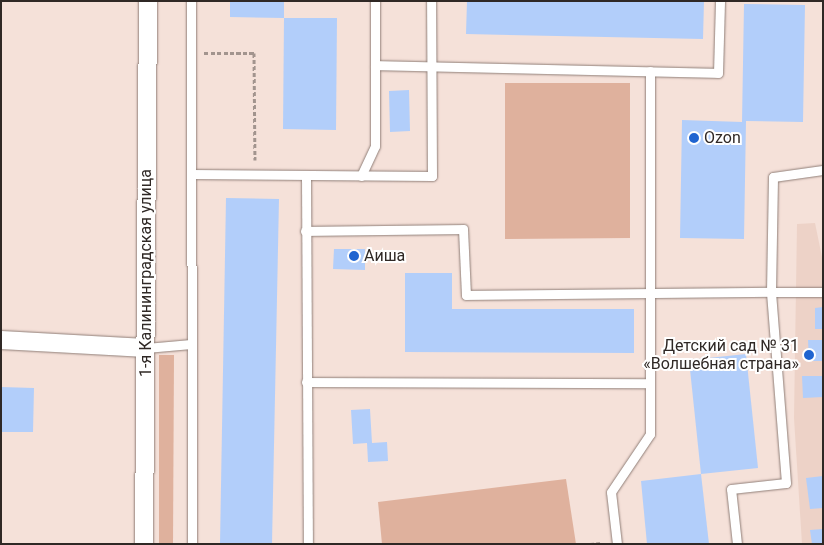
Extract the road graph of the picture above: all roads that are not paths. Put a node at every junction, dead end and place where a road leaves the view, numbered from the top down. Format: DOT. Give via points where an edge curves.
graph roads {
  1 [pos="148,1"];
  2 [pos="191,1"];
  3 [pos="375,1"];
  4 [pos="431,1"];
  5 [pos="720,1"];
  6 [pos="375,66"];
  7 [pos="431,67"];
  8 [pos="650,71"];
  9 [pos="823,170"];
  10 [pos="191,174"];
  11 [pos="306,175"];
  12 [pos="361,176"];
  13 [pos="305,230"];
  14 [pos="771,292"];
  15 [pos="823,292"];
  16 [pos="650,295"];
  17 [pos="1,340"];
  18 [pos="192,344"];
  19 [pos="146,348"];
  20 [pos="306,382"];
  21 [pos="650,383"];
  22 [pos="144,544"];
  23 [pos="192,544"];
  24 [pos="308,544"];
  25 [pos="617,544"];
  26 [pos="737,544"];
  1 -- 19 [label="street, 1-я Калининградская улица"];
  2 -- 10 [label="lane"];
  3 -- 6 [label="lane"];
  4 -- 7 [label="lane"];
  5 -- 8 [label="lane" via="718,73"];
  6 -- 7 [label="lane"];
  6 -- 12 [label="lane" via="376,146"];
  7 -- 8 [label="lane"];
  7 -- 12 [label="lane" via="432,176"];
  8 -- 16 [label="lane"];
  9 -- 14 [label="lane" via="773,177"];
  10 -- 11 [label="lane"];
  10 -- 18 [label="lane"];
  11 -- 12 [label="lane"];
  11 -- 13 [label="lane"];
  13 -- 16 [label="lane" via="463,229 466,295"];
  13 -- 20 [label="lane"];
  14 -- 15 [label="lane"];
  14 -- 16 [label="lane"];
  14 -- 26 [label="lane" via="786,483 731,489"];
  16 -- 21 [label="lane"];
  17 -- 19 [label="street"];
  18 -- 19 [label="lane"];
  18 -- 23 [label="lane"];
  19 -- 22 [label="street, 1-я Калининградская улица"];
  20 -- 21 [label="lane"];
  20 -- 24 [label="lane"];
  21 -- 25 [label="lane" via="650,434 611,492"];
}
